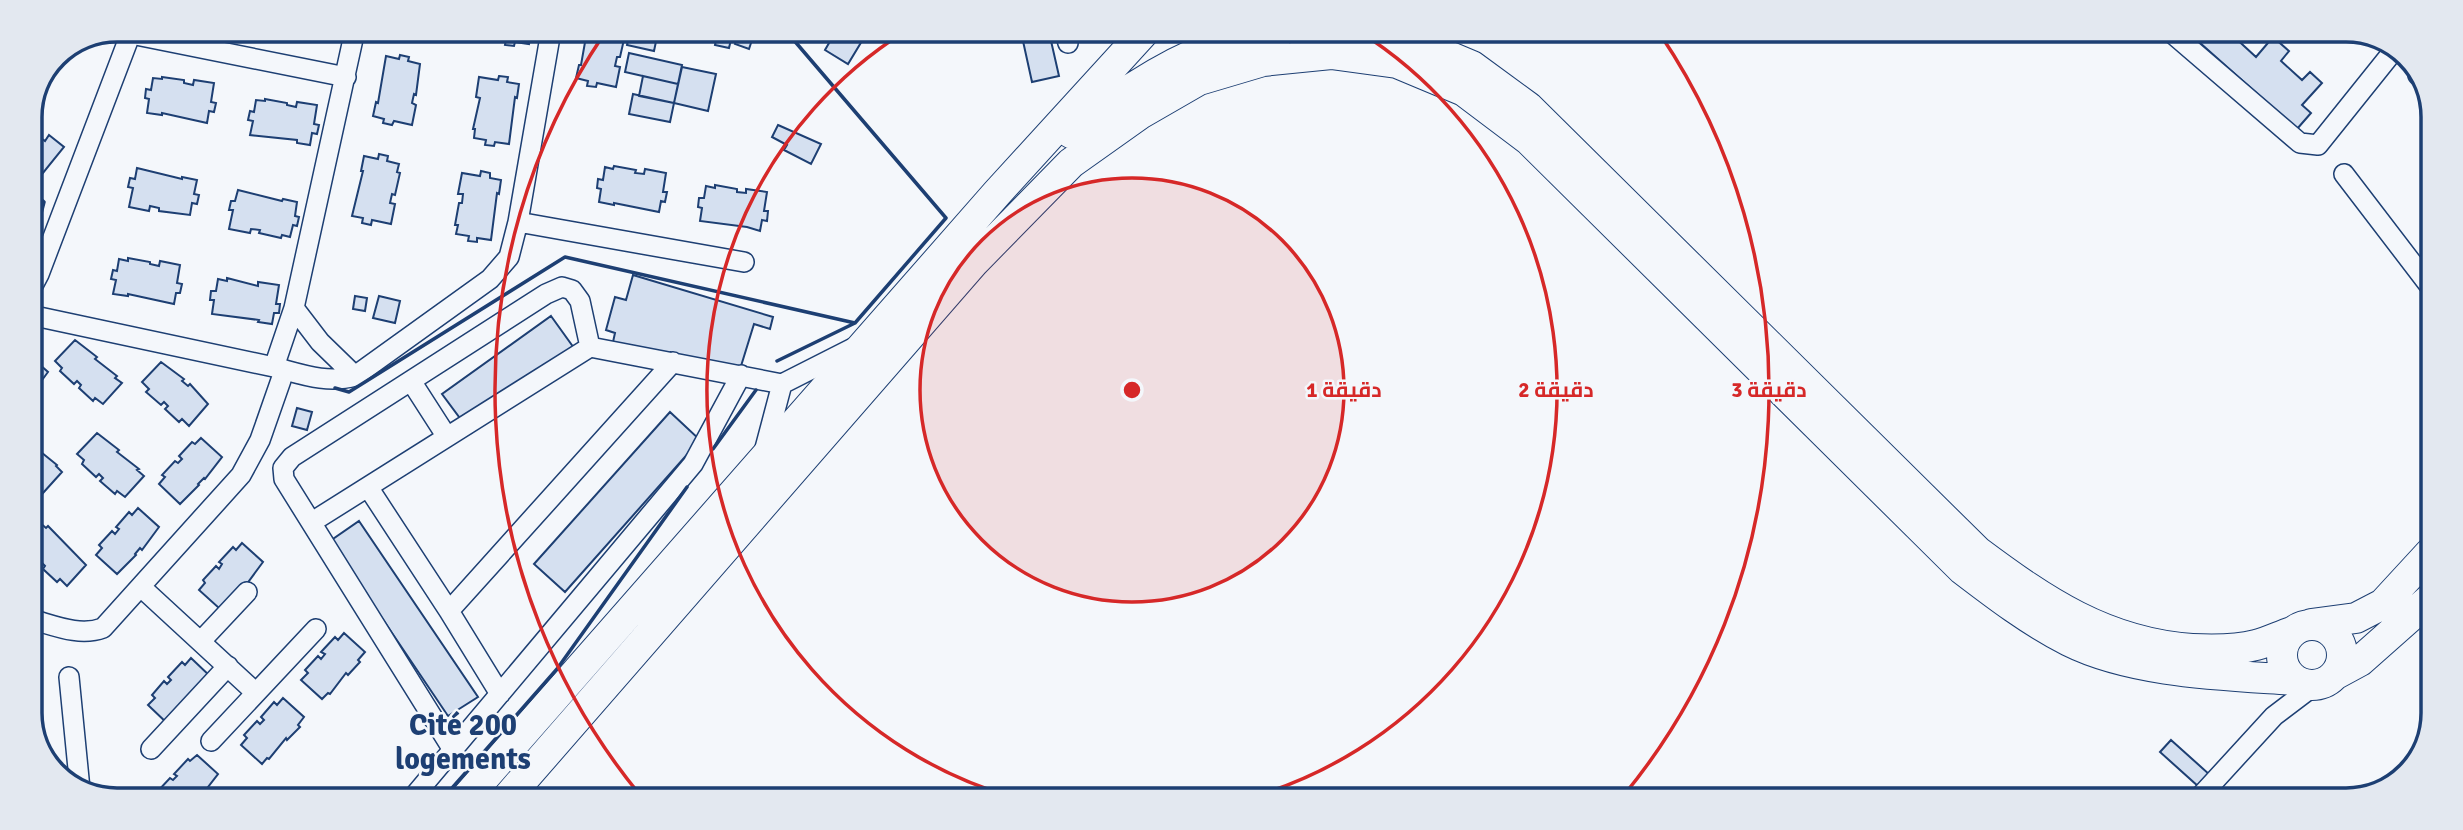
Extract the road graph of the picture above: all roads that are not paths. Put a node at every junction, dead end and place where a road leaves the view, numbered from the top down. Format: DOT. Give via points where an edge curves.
graph roads {
  1 [pos="128,42"];
  2 [pos="180,42"];
  3 [pos="353,42"];
  4 [pos="549,42"];
  5 [pos="1135,42"];
  6 [pos="1227,42"];
  7 [pos="1416,42"];
  8 [pos="2183,42"];
  9 [pos="2389,56"];
  10 [pos="346,77"];
  11 [pos="2344,174"];
  12 [pos="997,193"];
  13 [pos="518,222"];
  14 [pos="744,262"];
  15 [pos="42,266"];
  16 [pos="2421,275"];
  17 [pos="294,308"];
  18 [pos="42,318"];
  19 [pos="868,341"];
  20 [pos="590,347"];
  21 [pos="673,362"];
  22 [pos="277,373"];
  23 [pos="741,374"];
  24 [pos="355,376"];
  25 [pos="411,381"];
  26 [pos="782,384"];
  27 [pos="447,437"];
  28 [pos="762,461"];
  29 [pos="368,487"];
  30 [pos="312,522"];
  31 [pos="2421,563"];
  32 [pos="141,587"];
  33 [pos="247,592"];
  34 [pos="2421,607"];
  35 [pos="449,611"];
  36 [pos="42,623"];
  37 [pos="2302,628"];
  38 [pos="316,629"];
  39 [pos="201,641"];
  40 [pos="228,666"];
  41 [pos="69,677"];
  42 [pos="2315,680"];
  43 [pos="256,692"];
  44 [pos="500,694"];
  45 [pos="211,741"];
  46 [pos="151,749"];
  47 [pos="453,750"];
  48 [pos="79,778"];
  49 [pos="421,788"];
  50 [pos="475,788"];
  51 [pos="516,788"];
  52 [pos="2208,788"];
  1 -- 15 [label="street"];
  2 -- 10 [label="street"];
  3 -- 10 [label="street"];
  4 -- 13 [label="street"];
  5 -- 12 [label="highway"];
  6 -- 12 [label="highway" via="1169,65 1095,114"];
  7 -- 37 [label="highway" via="1472,66 1528,107 1977,551 2035,594 2105,631 2167,647 2255,646"];
  8 -- 9 [label="street" via="2309,146 2318,145"];
  10 -- 17 [label="street"];
  11 -- 16 [label="street"];
  12 -- 19 [label="highway"];
  13 -- 14 [label="street"];
  13 -- 24 [label="street" via="509,257 490,278"];
  17 -- 22 [label="street"];
  17 -- 24 [label="street"];
  18 -- 22 [label="street"];
  19 -- 26 [label="street"];
  19 -- 28 [label="highway"];
  20 -- 21 [label="street"];
  20 -- 25 [label="street" via="580,301 572,290 562,287"];
  20 -- 27 [label="street"];
  21 -- 23 [label="street"];
  21 -- 35 [label="street"];
  22 -- 24 [label="street" via="328,380"];
  22 -- 32 [label="street" via="260,440 241,475"];
  23 -- 26 [label="street"];
  23 -- 44 [label="street" via="693,464"];
  25 -- 27 [label="street"];
  25 -- 30 [label="street" via="292,457 283,468 284,479"];
  26 -- 28 [label="street"];
  27 -- 29 [label="street"];
  28 -- 50 [label="highway"];
  29 -- 30 [label="street"];
  29 -- 35 [label="street"];
  30 -- 47 [label="street"];
  31 -- 37 [label="highway" via="2383,604 2356,618"];
  32 -- 36 [label="street" via="103,628 91,633"];
  32 -- 39 [label="street"];
  33 -- 39 [label="street"];
  34 -- 42 [label="highway" via="2360,661"];
  35 -- 44 [label="street"];
  37 -- 42 [label="highway" via="2285,640 2283,663 2287,672"];
  37 -- 42 [label="highway" via="2320,625 2337,638 2343,654 2341,664"];
  38 -- 43 [label="street"];
  39 -- 40 [label="street"];
  40 -- 43 [label="street"];
  40 -- 46 [label="street"];
  41 -- 48 [label="street"];
  42 -- 51 [label="highway" via="2221,675 2130,662 2070,642 2014,608 1962,569 1529,141 1464,91 1397,63 1331,54 1263,61 1199,80 1140,114 1071,163 974,262"];
  42 -- 52 [label="street" via="2274,716"];
  43 -- 45 [label="street"];
  44 -- 47 [label="street"];
  47 -- 49 [label="street"];
}
